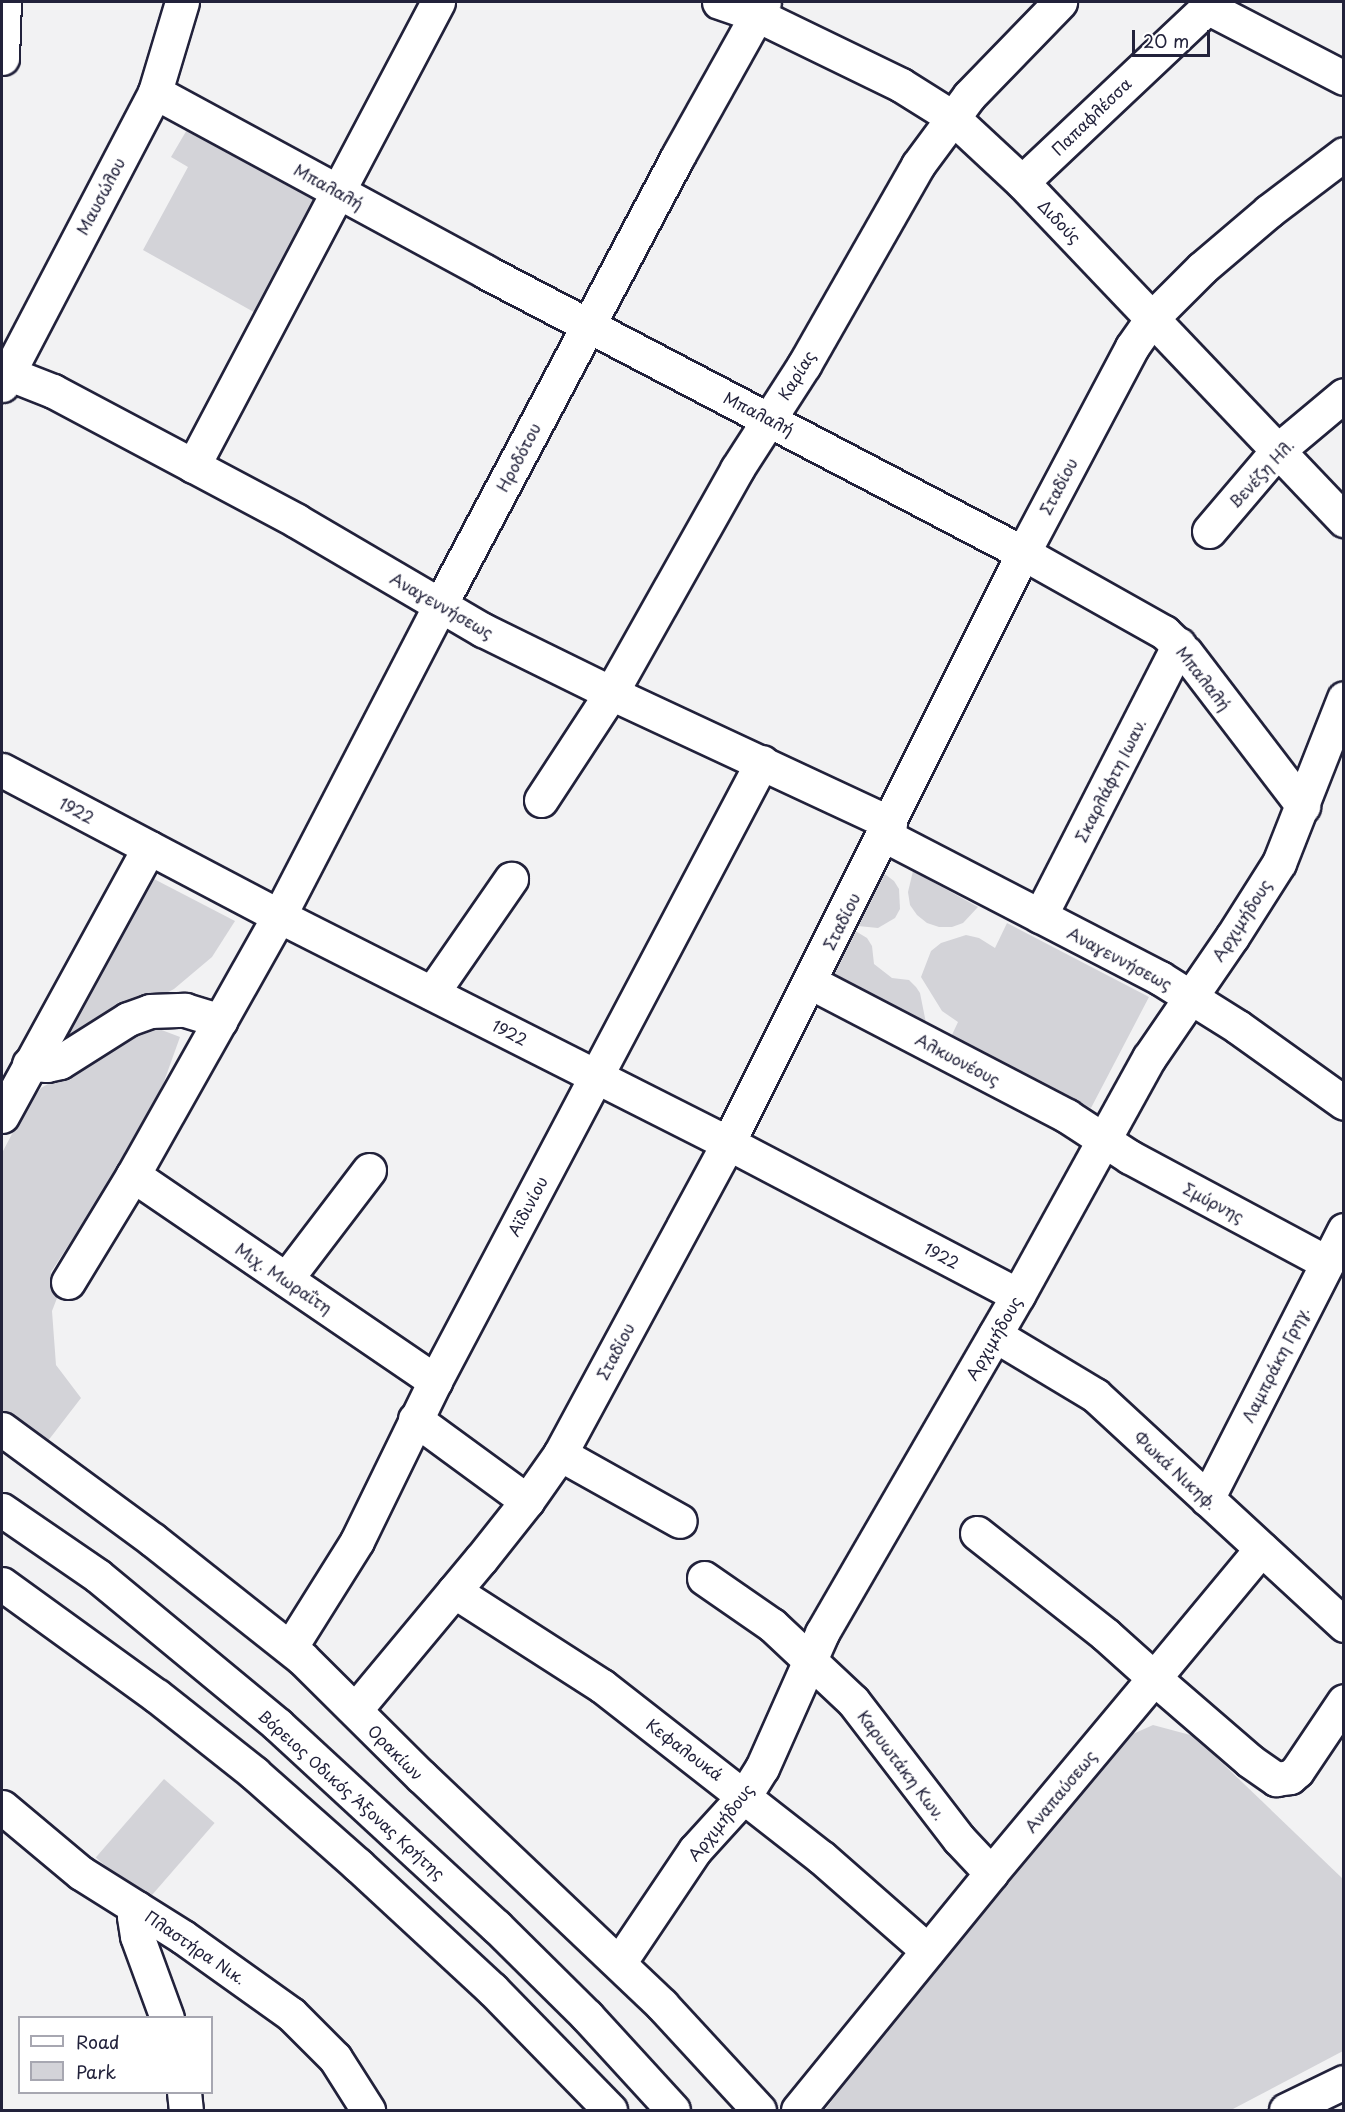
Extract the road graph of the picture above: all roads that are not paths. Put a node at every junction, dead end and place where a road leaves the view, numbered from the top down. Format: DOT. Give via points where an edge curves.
graph roads {
  1 [pos="4,2"];
  2 [pos="182,2"];
  3 [pos="438,2"];
  4 [pos="719,2"];
  5 [pos="1060,2"];
  6 [pos="1210,4"];
  7 [pos="760,8"];
  8 [pos="2,58"];
  9 [pos="1344,78"];
  10 [pos="155,92"];
  11 [pos="951,117"];
  12 [pos="1340,166"];
  13 [pos="1022,182"];
  14 [pos="338,192"];
  15 [pos="1153,317"];
  16 [pos="589,325"];
  17 [pos="4,376"];
  18 [pos="1344,395"];
  19 [pos="769,418"];
  20 [pos="1277,450"];
  21 [pos="193,466"];
  22 [pos="1344,520"];
  23 [pos="1209,531"];
  24 [pos="1023,553"];
  25 [pos="440,605"];
  26 [pos="1179,644"];
  27 [pos="611,693"];
  28 [pos="1344,698"];
  29 [pos="762,762"];
  30 [pos="2,770"];
  31 [pos="542,800"];
  32 [pos="1303,806"];
  33 [pos="887,829"];
  34 [pos="149,848"];
  35 [pos="511,879"];
  36 [pos="279,916"];
  37 [pos="1040,916"];
  38 [pos="810,982"];
  39 [pos="432,993"];
  40 [pos="1190,995"];
  41 [pos="220,1021"];
  42 [pos="30,1064"];
  43 [pos="595,1075"];
  44 [pos="1344,1103"];
  45 [pos="2,1116"];
  46 [pos="1103,1140"];
  47 [pos="728,1143"];
  48 [pos="369,1170"];
  49 [pos="133,1174"];
  50 [pos="1344,1230"];
  51 [pos="1326,1262"];
  52 [pos="286,1280"];
  53 [pos="68,1282"];
  54 [pos="1018,1295"];
  55 [pos="995,1335"];
  56 [pos="435,1381"];
  57 [pos="415,1419"];
  58 [pos="2,1429"];
  59 [pos="560,1454"];
  60 [pos="1207,1499"];
  61 [pos="528,1501"];
  62 [pos="2,1510"];
  63 [pos="680,1521"];
  64 [pos="976,1533"];
  65 [pos="1261,1549"];
  66 [pos="704,1578"];
  67 [pos="2,1584"];
  68 [pos="454,1591"];
  69 [pos="1344,1624"];
  70 [pos="290,1648"];
  71 [pos="809,1660"];
  72 [pos="1154,1678"];
  73 [pos="1344,1701"];
  74 [pos="355,1710"];
  75 [pos="745,1795"];
  76 [pos="2,1807"];
  77 [pos="990,1873"];
  78 [pos="137,1908"];
  79 [pos="928,1951"];
  80 [pos="618,1963"];
  81 [pos="166,2016"];
  82 [pos="1344,2082"];
  83 [pos="184,2094"];
  84 [pos="186,2110"];
  85 [pos="368,2110"];
  86 [pos="610,2110"];
  87 [pos="673,2110"];
  88 [pos="759,2110"];
  89 [pos="798,2110"];
  90 [pos="1286,2110"];
  1 -- 8 [label="main road"];
  2 -- 10 [label="main road, Μαυσώλου"];
  3 -- 14 [label="main road"];
  4 -- 7 [label="main road, Διδούς"];
  5 -- 11 [label="main road, Καρίας"];
  6 -- 9 [label="main road"];
  6 -- 13 [label="main road, Παπαφλέσσα"];
  7 -- 11 [label="main road, Διδούς"];
  7 -- 16 [label="main road, Ηροδότου"];
  10 -- 14 [label="main road, Μπαλαλή"];
  10 -- 17 [label="main road, Μαυσώλου"];
  11 -- 13 [label="main road, Διδούς"];
  11 -- 19 [label="main road, Καρίας" via="918,165 804,365"];
  12 -- 15 [label="main road, Σταδίου" via="1224,248"];
  13 -- 15 [label="main road, Διδούς"];
  14 -- 16 [label="main road, Μπαλαλή"];
  14 -- 21 [label="main road"];
  15 -- 20 [label="main road, Διδούς"];
  15 -- 24 [label="main road, Σταδίου" via="1123,363"];
  16 -- 19 [label="main road, Μπαλαλή"];
  16 -- 25 [label="main road, Ηροδότου"];
  17 -- 21 [label="main road, Αναγεννήσεως" via="53,392"];
  18 -- 20 [label="main road, Βενέζη Ηλ."];
  19 -- 24 [label="main road, Μπαλαλή"];
  19 -- 27 [label="main road, Καρίας"];
  20 -- 22 [label="main road, Διδούς"];
  20 -- 23 [label="main road, Βενέζη Ηλ."];
  21 -- 25 [label="main road, Αναγεννήσεως" via="340,544"];
  24 -- 26 [label="main road, Μπαλαλή"];
  24 -- 33 [label="main road, Σταδίου"];
  25 -- 27 [label="main road, Αναγεννήσεως"];
  25 -- 36 [label="main road, Ηροδότου"];
  26 -- 32 [label="main road, Μπαλαλή"];
  26 -- 37 [label="main road, Σκαρλάφτη Ιωαν."];
  27 -- 29 [label="main road, Αναγεννήσεως"];
  27 -- 31 [label="main road, Καρίας"];
  28 -- 32 [label="main road, Αρχιμήδους"];
  29 -- 33 [label="main road, Αναγεννήσεως"];
  29 -- 43 [label="main road, Αϊδινίου"];
  30 -- 34 [label="main road, 1922"];
  32 -- 40 [label="main road, Αρχιμήδους" via="1279,863"];
  33 -- 37 [label="main road, Αναγεννήσεως"];
  33 -- 38 [label="main road, Σταδίου"];
  34 -- 36 [label="main road, 1922"];
  34 -- 42 [label="main road"];
  35 -- 39 [label="main road"];
  36 -- 39 [label="main road, 1922"];
  36 -- 41 [label="main road, Ηροδότου"];
  37 -- 40 [label="main road, Αναγεννήσεως"];
  38 -- 46 [label="main road, Αλκυονέους" via="1067,1116"];
  38 -- 47 [label="main road, Σταδίου"];
  39 -- 43 [label="main road, 1922"];
  40 -- 44 [label="main road, Αναγεννήσεως"];
  40 -- 46 [label="main road, Αρχιμήδους"];
  41 -- 42 [label="main road" via="185,1010 150,1011 128,1019 60,1062"];
  41 -- 49 [label="main road, Ηροδότου"];
  42 -- 45 [label="main road"];
  43 -- 47 [label="main road, 1922"];
  43 -- 56 [label="main road, Αϊδινίου"];
  46 -- 51 [label="main road, Σμύρνης"];
  46 -- 54 [label="main road, Αρχιμήδους"];
  47 -- 54 [label="main road, 1922"];
  47 -- 59 [label="main road, Σταδίου"];
  48 -- 52 [label="main road"];
  49 -- 52 [label="main road, Μιχ. Μωραΐτη"];
  49 -- 53 [label="main road, Ηροδότου"];
  50 -- 51 [label="main road, Λαμπράκη Γρηγ."];
  51 -- 60 [label="main road, Λαμπράκη Γρηγ."];
  52 -- 56 [label="main road, Μιχ. Μωραΐτη"];
  54 -- 55 [label="main road, Αρχιμήδους"];
  55 -- 60 [label="main road, Φωκά Νικηφ." via="1084,1386"];
  55 -- 71 [label="main road, Αρχιμήδους"];
  56 -- 57 [label="main road, Αϊδινίου"];
  57 -- 61 [label="main road"];
  57 -- 70 [label="main road, Αϊδινίου" via="357,1541"];
  58 -- 70 [label="main road, Ορακίων" via="153,1540"];
  59 -- 61 [label="main road, Σταδίου"];
  59 -- 63 [label="main road"];
  60 -- 65 [label="main road, Φωκά Νικηφ."];
  61 -- 68 [label="main road, Σταδίου"];
  62 -- 87 [label="main road, Βόρειος Οδικός Άξονας Κρήτης" via="98,1576 278,1725 496,1926 587,2016"];
  64 -- 72 [label="main road" via="1106,1635"];
  65 -- 69 [label="main road, Φωκά Νικηφ."];
  65 -- 72 [label="main road, Αναπαύσεως"];
  66 -- 71 [label="main road, Καρυωτάκη Κων." via="772,1625"];
  67 -- 86 [label="main road" via="157,1696 247,1767 492,1989"];
  68 -- 74 [label="main road, Σταδίου"];
  68 -- 75 [label="main road, Κεφαλουκά" via="593,1680"];
  70 -- 74 [label="main road, Ορακίων"];
  71 -- 75 [label="main road, Αρχιμήδους" via="773,1746"];
  71 -- 77 [label="main road, Καρυωτάκη Κων." via="867,1718 958,1839"];
  72 -- 73 [label="main road" via="1276,1779 1290,1777 1297,1771"];
  72 -- 77 [label="main road, Αναπαύσεως"];
  74 -- 80 [label="main road, Ορακίων"];
  75 -- 79 [label="main road, Κεφαλουκά"];
  75 -- 80 [label="main road, Αρχιμήδους" via="695,1850"];
  76 -- 78 [label="main road, Πλαστήρα Νικ." via="63,1860"];
  77 -- 79 [label="main road, Αναπαύσεως"];
  78 -- 81 [label="main road" via="137,1936"];
  78 -- 85 [label="main road, Πλαστήρα Νικ." via="210,1955 304,2026 335,2058"];
  79 -- 89 [label="main road, Αναπαύσεως"];
  80 -- 88 [label="main road, Ορακίων"];
  82 -- 90 [label="main road"];
  83 -- 84 [label="main road"];
}
